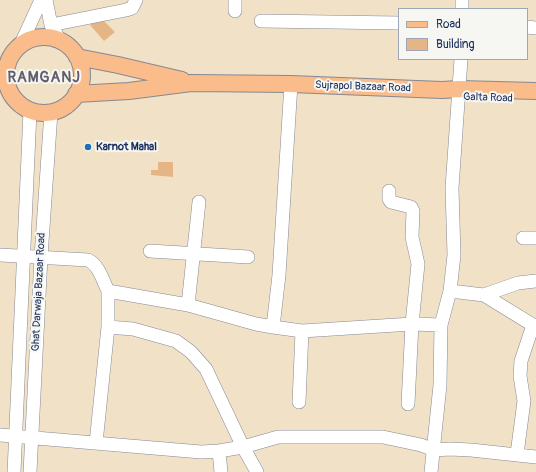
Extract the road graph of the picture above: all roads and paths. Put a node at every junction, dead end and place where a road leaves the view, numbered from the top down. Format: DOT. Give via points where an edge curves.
graph roads {
  1 [pos="41,0"];
  2 [pos="46,0"];
  3 [pos="136,0"];
  4 [pos="261,21"];
  5 [pos="398,23"];
  6 [pos="51,25"];
  7 [pos="61,42"];
  8 [pos="20,46"];
  9 [pos="77,57"];
  10 [pos="461,60"];
  11 [pos="4,64"];
  12 [pos="3,82"];
  13 [pos="191,82"];
  14 [pos="291,84"];
  15 [pos="536,92"];
  16 [pos="459,93"];
  17 [pos="76,94"];
  18 [pos="536,99"];
  19 [pos="30,111"];
  20 [pos="51,112"];
  21 [pos="389,191"];
  22 [pos="199,202"];
  23 [pos="150,251"];
  24 [pos="194,253"];
  25 [pos="0,254"];
  26 [pos="24,255"];
  27 [pos="41,256"];
  28 [pos="248,257"];
  29 [pos="536,281"];
  30 [pos="108,291"];
  31 [pos="450,291"];
  32 [pos="484,295"];
  33 [pos="188,305"];
  34 [pos="412,324"];
  35 [pos="441,325"];
  36 [pos="534,326"];
  37 [pos="108,327"];
  38 [pos="273,327"];
  39 [pos="302,332"];
  40 [pos="299,402"];
  41 [pos="408,404"];
  42 [pos="0,435"];
  43 [pos="16,435"];
  44 [pos="32,437"];
  45 [pos="96,443"];
  46 [pos="243,447"];
  47 [pos="434,450"];
  48 [pos="219,451"];
  49 [pos="517,454"];
  50 [pos="536,457"];
  51 [pos="14,472"];
  52 [pos="30,472"];
  53 [pos="221,472"];
  54 [pos="257,472"];
  55 [pos="431,472"];
  1 -- 8 [label="street"];
  2 -- 6 [label="street"];
  3 -- 6 [label="street" via="132,8 126,10"];
  4 -- 5 [label="street"];
  6 -- 7 [label="street"];
  7 -- 8 [label="main road" via="48,38 34,39"];
  7 -- 9 [label="main road"];
  8 -- 11 [label="main road"];
  9 -- 13 [label="main road, Sujrapol Bazaar Road"];
  9 -- 17 [label="main road" via="82,77"];
  10 -- 16 [label="street"];
  11 -- 12 [label="main road"];
  12 -- 19 [label="main road" via="14,100"];
  13 -- 14 [label="main road, Sujrapol Bazaar Road"];
  13 -- 17 [label="main road, Sujrapol Bazaar Road" via="129,91"];
  14 -- 16 [label="main road, Sujrapol Bazaar Road" via="442,90"];
  14 -- 38 [label="street" via="279,275"];
  15 -- 16 [label="main road, Sujrapol Bazaar Road"];
  16 -- 18 [label="main road, Galta Road"];
  16 -- 31 [label="street" via="452,188 454,255"];
  17 -- 20 [label="main road" via="70,103"];
  19 -- 20 [label="main road"];
  19 -- 26 [label="street"];
  20 -- 27 [label="street, Ghat Darwaja Bazaar Road"];
  21 -- 34 [label="street" via="391,202 411,207 413,212 412,237 418,264"];
  22 -- 24 [label="street"];
  23 -- 24 [label="street"];
  24 -- 28 [label="street"];
  24 -- 33 [label="street"];
  25 -- 26 [label="street"];
  26 -- 27 [label="street"];
  26 -- 43 [label="street"];
  27 -- 30 [label="street" via="93,262"];
  27 -- 44 [label="street, Ghat Darwaja Bazaar Road"];
  29 -- 32 [label="street" via="518,283"];
  30 -- 33 [label="street"];
  30 -- 37 [label="street"];
  31 -- 32 [label="street"];
  31 -- 35 [label="street"];
  32 -- 36 [label="street"];
  33 -- 38 [label="street"];
  34 -- 35 [label="street"];
  34 -- 39 [label="street"];
  34 -- 41 [label="street"];
  35 -- 47 [label="street" via="440,385"];
  36 -- 49 [label="street" via="521,361 520,376 524,401"];
  37 -- 45 [label="street"];
  37 -- 46 [label="street" via="133,329 176,341 191,352 206,369"];
  38 -- 39 [label="street"];
  39 -- 40 [label="street"];
  42 -- 43 [label="street"];
  43 -- 44 [label="street"];
  43 -- 51 [label="street"];
  44 -- 45 [label="street"];
  44 -- 52 [label="street, Ghat Darwaja Bazaar Road"];
  45 -- 48 [label="street" via="170,450"];
  46 -- 47 [label="street" via="278,437 383,437"];
  46 -- 48 [label="street"];
  46 -- 54 [label="street"];
  47 -- 49 [label="street"];
  47 -- 55 [label="street"];
  48 -- 53 [label="street"];
  49 -- 50 [label="street"];
}
